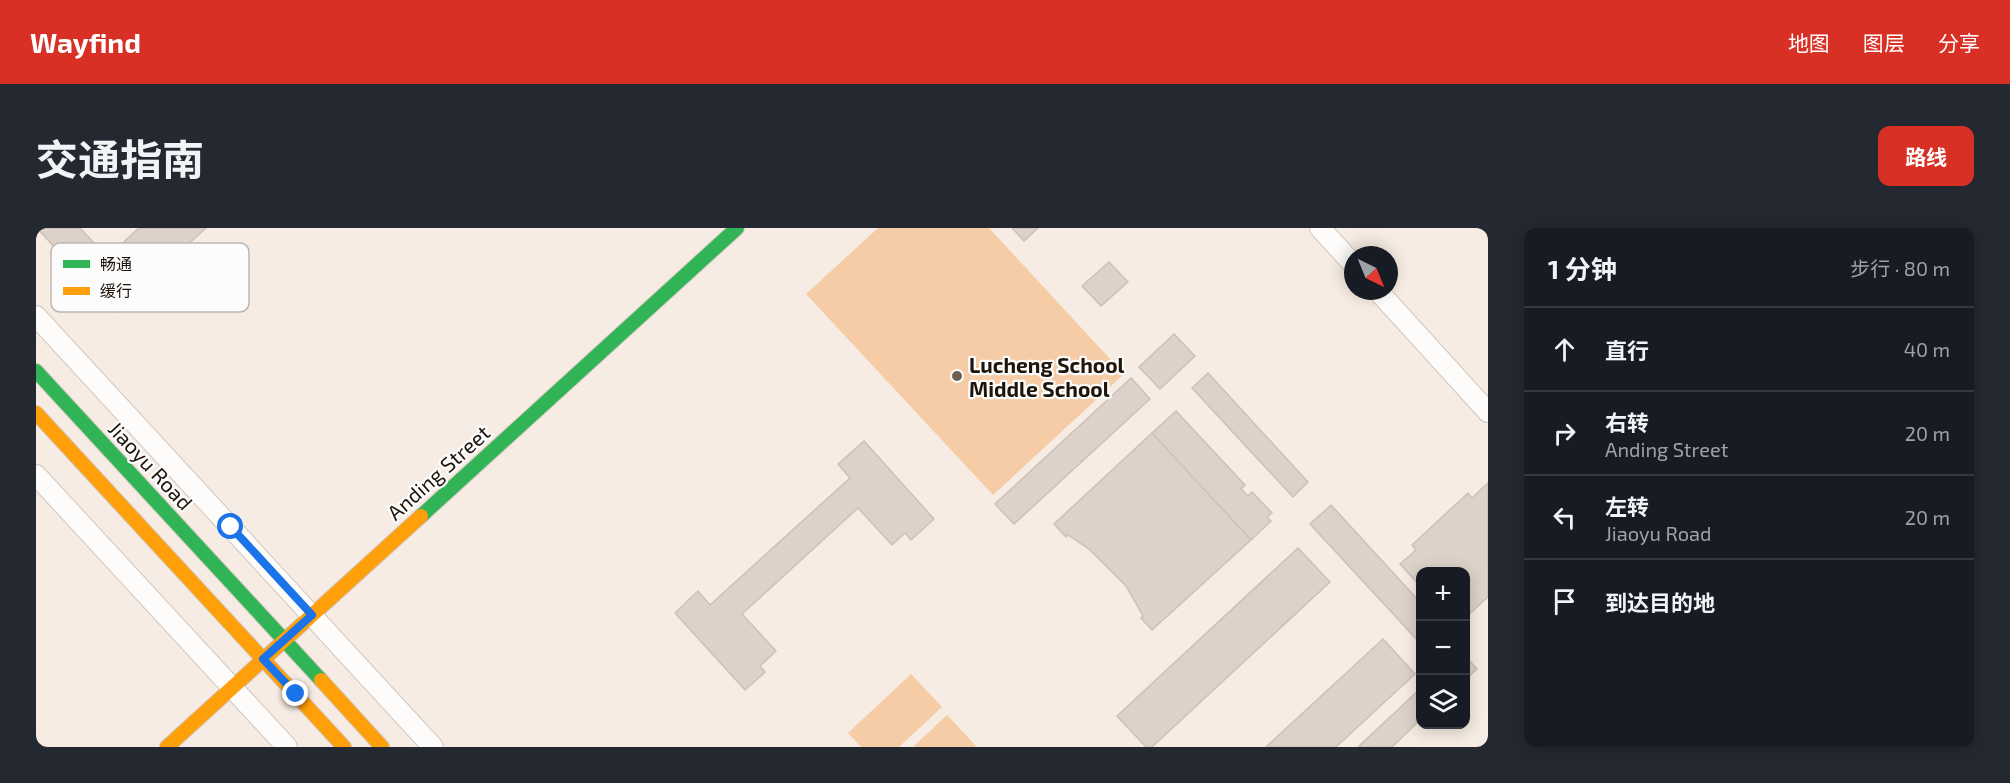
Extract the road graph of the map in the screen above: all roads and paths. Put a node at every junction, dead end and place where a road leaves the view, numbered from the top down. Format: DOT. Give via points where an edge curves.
graph roads {
  1 [pos="737,228"];
  2 [pos="1320,228"];
  3 [pos="1344,254"];
  4 [pos="1386,300"];
  5 [pos="36,316"];
  6 [pos="36,371"];
  7 [pos="1488,412"];
  8 [pos="36,413"];
  9 [pos="36,475"];
  10 [pos="312,615"];
  11 [pos="284,640"];
  12 [pos="263,659"];
  13 [pos="232,688"];
  14 [pos="167,747"];
  15 [pos="287,747"];
  16 [pos="344,747"];
  17 [pos="382,747"];
  18 [pos="433,747"];
  1 -- 10 [label="main road, Anding Street"];
  2 -- 3 [label="street"];
  4 -- 7 [label="street"];
  5 -- 10 [label="street"];
  6 -- 11 [label="main road, Jiaoyu Road"];
  8 -- 12 [label="main road"];
  9 -- 13 [label="street"];
  10 -- 11 [label="main road, Anding Street"];
  10 -- 18 [label="street"];
  11 -- 12 [label="main road, Anding Street"];
  11 -- 17 [label="main road, Jiaoyu Road"];
  12 -- 13 [label="main road, Anding Street"];
  12 -- 16 [label="main road"];
  13 -- 14 [label="main road, Anding Street"];
  13 -- 15 [label="street"];
}
